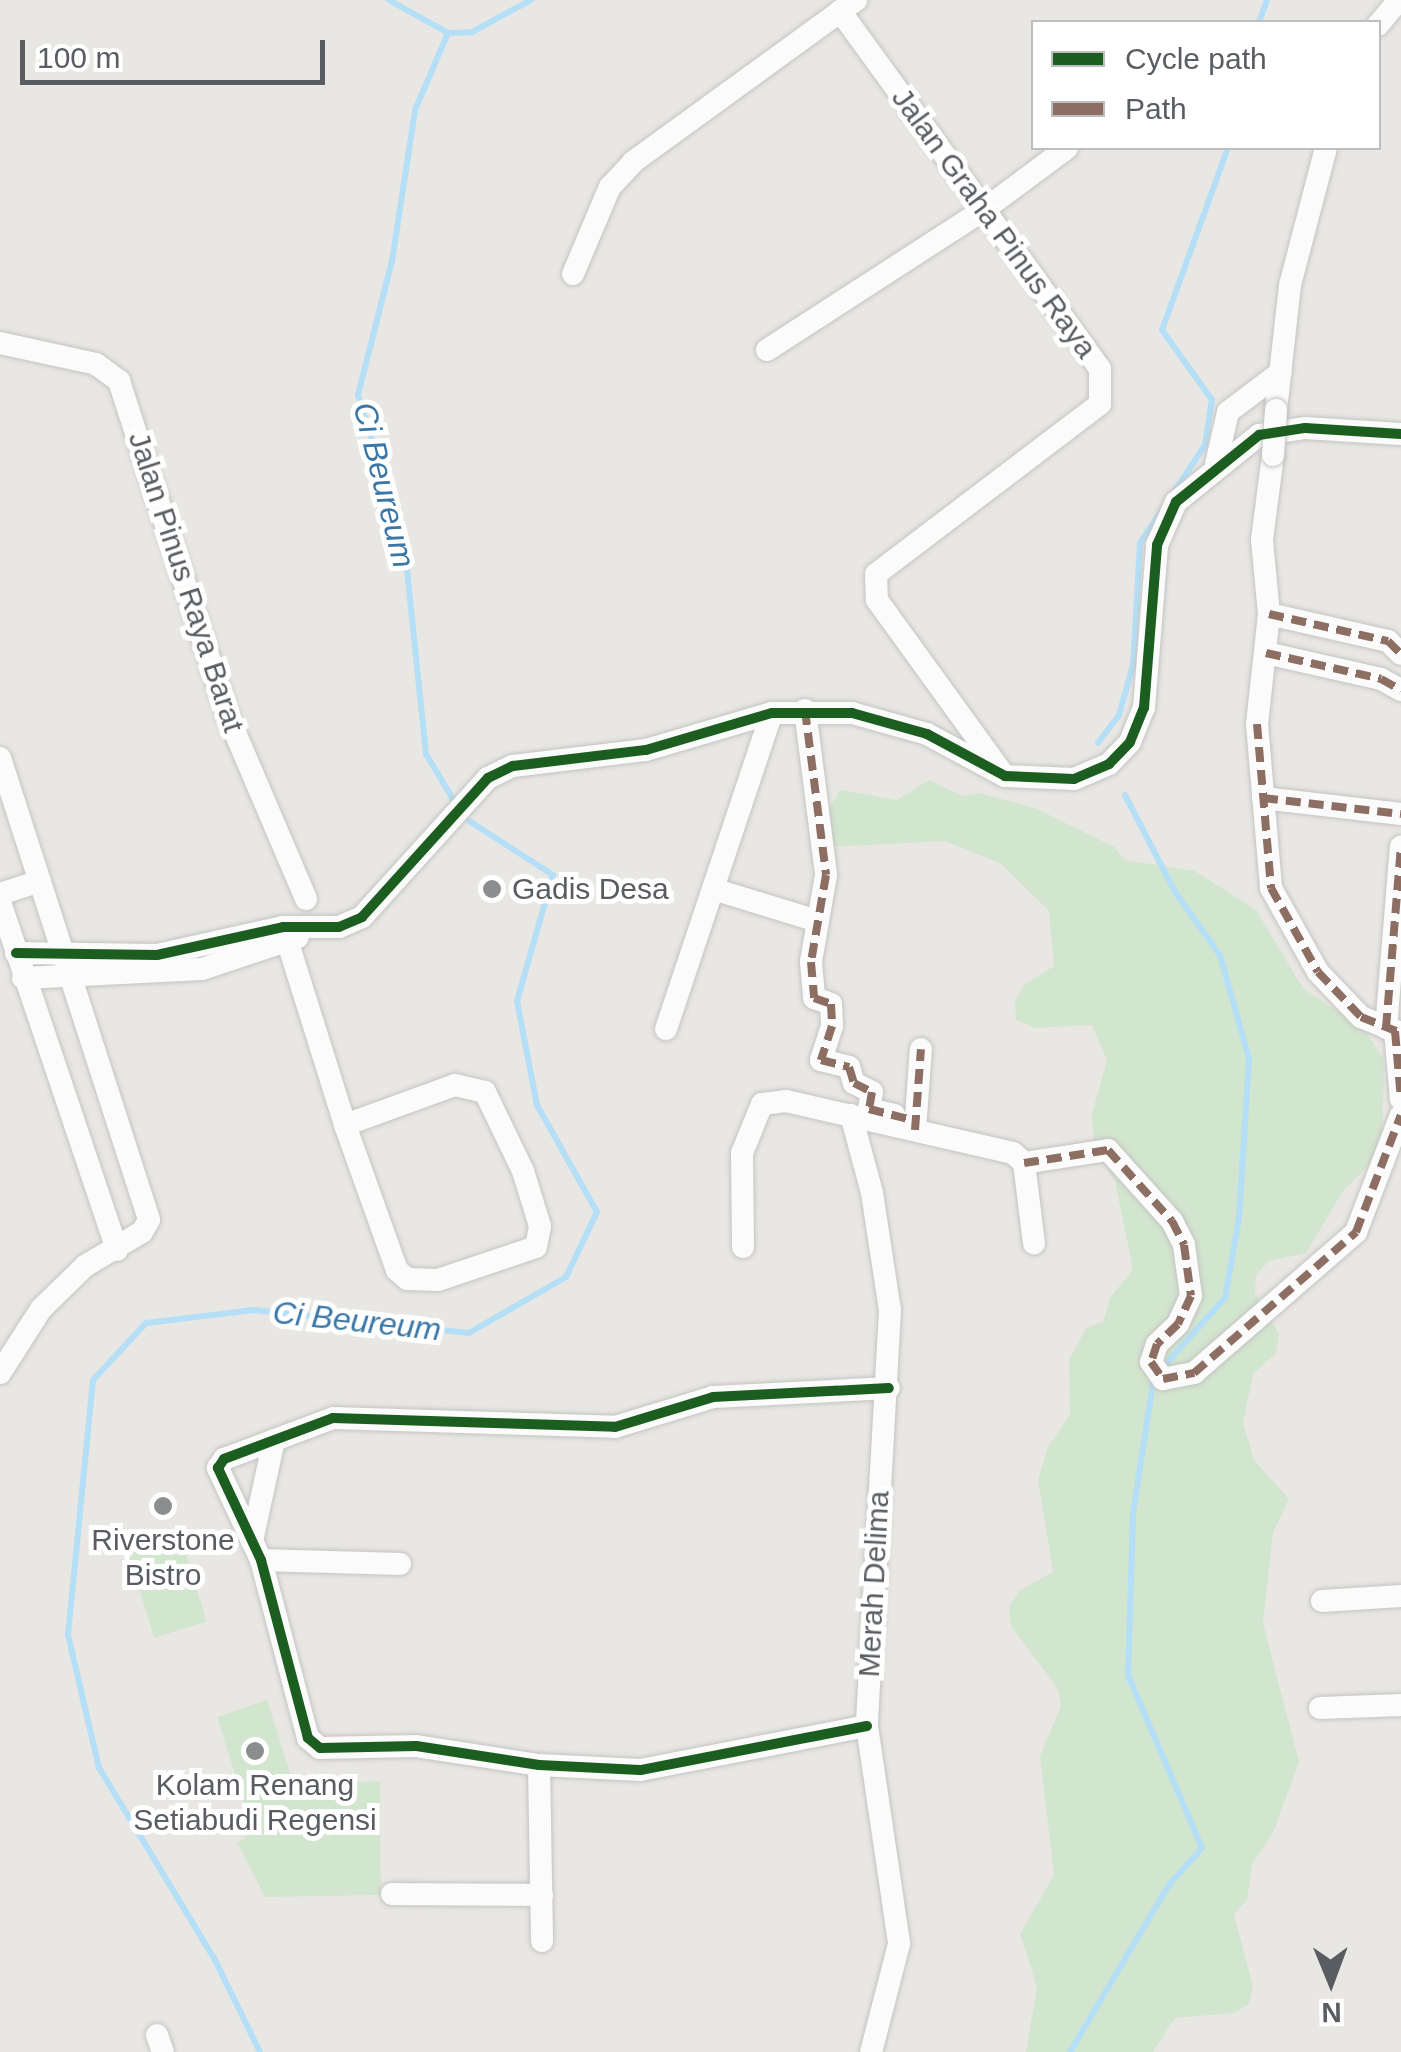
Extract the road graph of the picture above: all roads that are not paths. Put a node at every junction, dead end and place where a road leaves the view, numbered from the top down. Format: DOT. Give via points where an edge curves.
graph roads {
  1 [pos="1399,0"];
  2 [pos="848,6"];
  3 [pos="1381,21"];
  4 [pos="1064,150"];
  5 [pos="1325,150"];
  6 [pos="985,209"];
  7 [pos="573,274"];
  8 [pos="0,344"];
  9 [pos="767,350"];
  10 [pos="1280,372"];
  11 [pos="1401,434"];
  12 [pos="1216,464"];
  13 [pos="1268,614"];
  14 [pos="1266,652"];
  15 [pos="1401,654"];
  16 [pos="1401,690"];
  17 [pos="805,710"];
  18 [pos="772,713"];
  19 [pos="0,758"];
  20 [pos="1005,776"];
  21 [pos="1263,798"];
  22 [pos="1401,814"];
  23 [pos="1401,834"];
  24 [pos="1401,847"];
  25 [pos="40,881"];
  26 [pos="713,889"];
  27 [pos="306,899"];
  28 [pos="1,910"];
  29 [pos="808,918"];
  30 [pos="292,934"];
  31 [pos="16,952"];
  32 [pos="63,954"];
  33 [pos="1396,958"];
  34 [pos="72,977"];
  35 [pos="23,978"];
  36 [pos="666,1030"];
  37 [pos="1394,1031"];
  38 [pos="921,1049"];
  39 [pos="1401,1098"];
  40 [pos="851,1115"];
  41 [pos="1401,1115"];
  42 [pos="346,1125"];
  43 [pos="916,1126"];
  44 [pos="1024,1164"];
  45 [pos="1034,1243"];
  46 [pos="742,1248"];
  47 [pos="117,1250"];
  48 [pos="0,1373"];
  49 [pos="888,1388"];
  50 [pos="274,1440"];
  51 [pos="256,1551"];
  52 [pos="400,1564"];
  53 [pos="1401,1596"];
  54 [pos="1322,1601"];
  55 [pos="1401,1705"];
  56 [pos="1320,1708"];
  57 [pos="867,1726"];
  58 [pos="539,1765"];
  59 [pos="392,1894"];
  60 [pos="542,1895"];
  61 [pos="542,1942"];
  62 [pos="870,2052"];
  1 -- 3 [label="street"];
  2 -- 6 [label="street, Jalan Graha Pinus Raya"];
  2 -- 7 [label="street, Jalan Graha Pinus Raya" via="633,162 610,187"];
  4 -- 6 [label="street"];
  5 -- 10 [label="street" via="1290,285"];
  6 -- 9 [label="street"];
  6 -- 20 [label="street, Jalan Graha Pinus Raya" via="1100,369 1102,400 882,564 875,588"];
  8 -- 27 [label="street, Jalan Pinus Raya Barat" via="96,364 118,380 228,716"];
  10 -- 12 [label="street" via="1228,412"];
  10 -- 13 [label="street, bridge" via="1262,540"];
  11 -- 12 [label="street" via="1305,428 1259,435"];
  12 -- 20 [label="street" via="1176,502 1156,545 1150,678 1130,742 1110,764 1074,779"];
  13 -- 14 [label="street"];
  13 -- 15 [label="street" via="1388,641"];
  14 -- 16 [label="street" via="1381,678"];
  14 -- 21 [label="street" via="1257,724"];
  17 -- 18 [label="street"];
  17 -- 20 [label="street" via="901,724"];
  17 -- 43 [label="street" via="826,875 811,962 814,998 831,1004 821,1060 849,1067 854,1082 872,1092 869,1109"];
  18 -- 26 [label="street"];
  18 -- 30 [label="street" via="646,750 546,757 488,778 362,918"];
  19 -- 25 [label="street"];
  21 -- 22 [label="street"];
  21 -- 37 [label="street" via="1271,888 1299,946 1361,1016"];
  23 -- 24 [label="street"];
  24 -- 33 [label="street"];
  25 -- 28 [label="street"];
  25 -- 32 [label="street"];
  26 -- 29 [label="street"];
  26 -- 36 [label="street"];
  28 -- 31 [label="street"];
  30 -- 32 [label="street" via="157,956"];
  30 -- 34 [label="street" via="202,969"];
  30 -- 42 [label="street"];
  31 -- 32 [label="street"];
  31 -- 35 [label="street"];
  32 -- 34 [label="street"];
  33 -- 37 [label="street"];
  34 -- 35 [label="street"];
  34 -- 47 [label="street" via="148,1214 142,1232"];
  35 -- 47 [label="street"];
  37 -- 39 [label="street"];
  38 -- 43 [label="street"];
  40 -- 43 [label="street"];
  40 -- 46 [label="street" via="786,1101 762,1104 742,1153"];
  40 -- 49 [label="street, Merah Delima" via="887,1268"];
  41 -- 44 [label="street" via="1356,1232 1194,1373 1157,1370 1191,1296 1184,1245 1172,1221 1108,1150"];
  42 -- 42 [label="street" via="397,1270 407,1278 438,1280 536,1247 540,1226 522,1171 485,1092 455,1085"];
  43 -- 44 [label="street" via="1013,1153"];
  44 -- 45 [label="street"];
  47 -- 48 [label="street" via="85,1266 40,1309"];
  49 -- 50 [label="street" via="713,1397 614,1427 333,1418"];
  49 -- 57 [label="street, Merah Delima"];
  50 -- 51 [label="street"];
  50 -- 51 [label="street" via="219,1466"];
  51 -- 52 [label="street"];
  51 -- 58 [label="street" via="313,1745 416,1746"];
  53 -- 54 [label="street"];
  55 -- 56 [label="street"];
  57 -- 58 [label="street" via="640,1770"];
  57 -- 62 [label="street, Merah Delima" via="898,1944"];
  58 -- 60 [label="street"];
  59 -- 60 [label="street"];
  60 -- 61 [label="street"];
}
